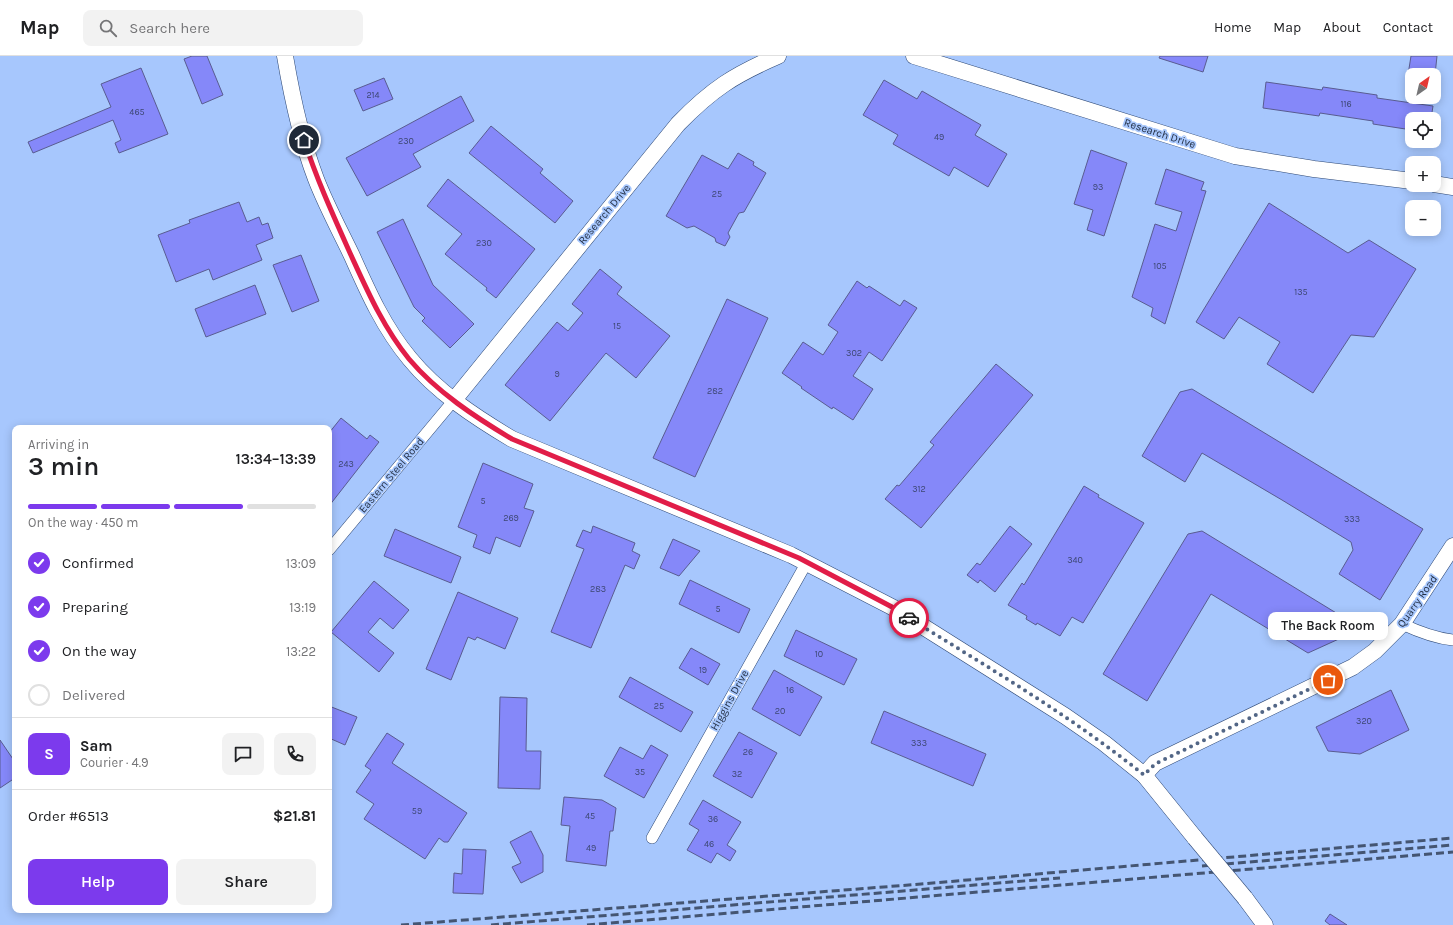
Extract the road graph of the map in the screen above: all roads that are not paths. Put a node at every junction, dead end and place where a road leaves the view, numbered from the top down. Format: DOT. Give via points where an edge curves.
graph roads {
  1 [pos="284,56"];
  2 [pos="778,56"];
  3 [pos="914,56"];
  4 [pos="1405,180"];
  5 [pos="1441,185"];
  6 [pos="1453,187"];
  7 [pos="454,400"];
  8 [pos="332,546"];
  9 [pos="1453,546"];
  10 [pos="807,562"];
  11 [pos="1402,624"];
  12 [pos="1453,640"];
  13 [pos="1144,775"];
  14 [pos="652,838"];
  15 [pos="1264,925"];
  1 -- 7 [label="street" via="301,130 316,179 380,316 410,360"];
  2 -- 7 [label="street, Research Drive" via="729,79 702,100 678,124"];
  3 -- 4 [label="street, Research Drive" via="1235,156"];
  5 -- 6 [label="street"];
  7 -- 8 [label="street, Eastern Steel Road"];
  7 -- 10 [label="street" via="512,439"];
  9 -- 11 [label="street, Quarry Road"];
  10 -- 13 [label="street" via="892,607 1065,716"];
  10 -- 14 [label="street, Higgins Drive"];
  11 -- 12 [label="street" via="1425,634"];
  11 -- 13 [label="street, Quarry Road" via="1375,651 1354,667 1155,764"];
  13 -- 15 [label="street, bridge" via="1245,898"];
}
